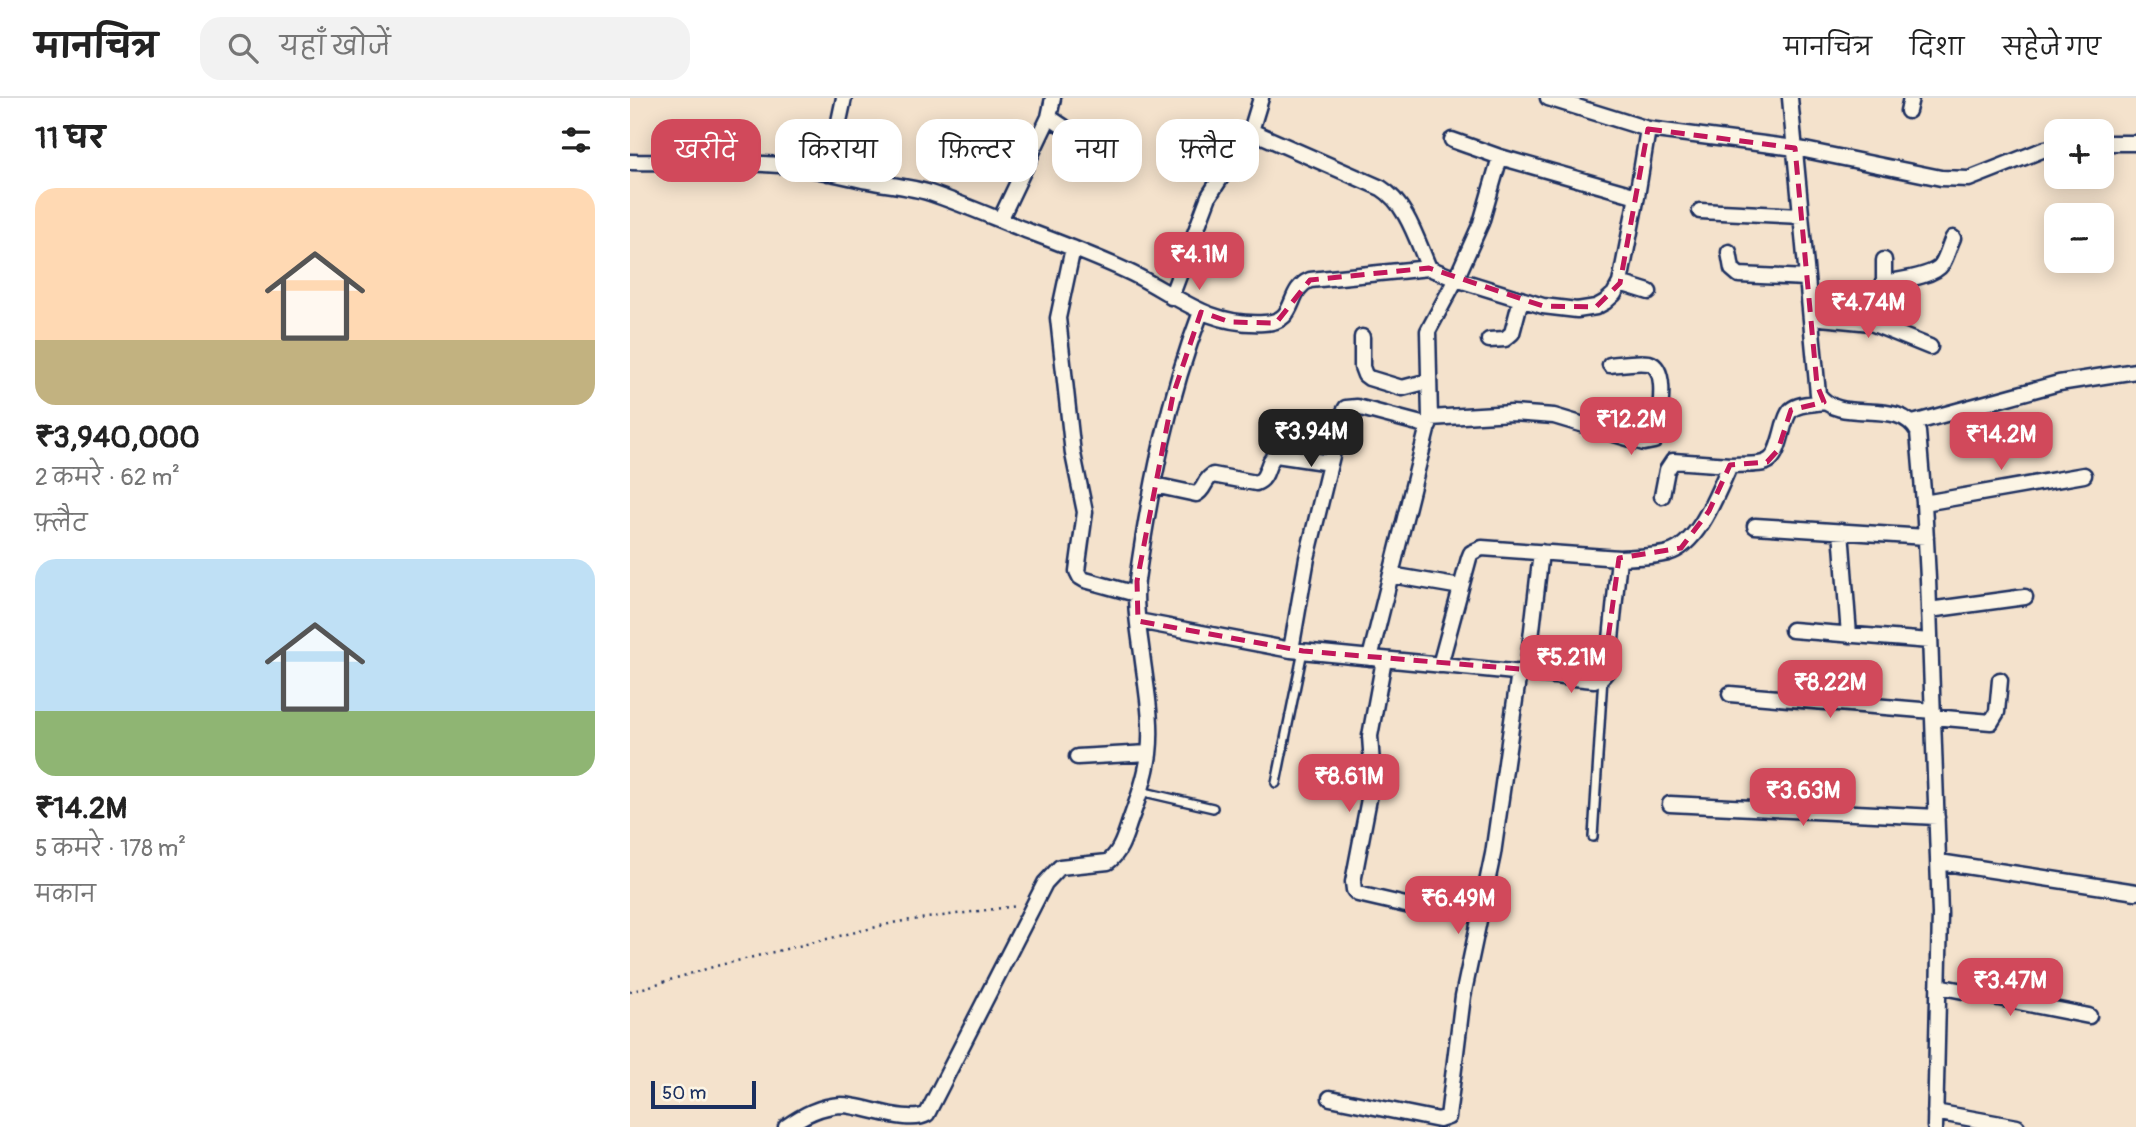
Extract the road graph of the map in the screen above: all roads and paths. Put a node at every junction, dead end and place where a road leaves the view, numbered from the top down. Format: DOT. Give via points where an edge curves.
graph roads {
  1 [pos="844,98"];
  2 [pos="1053,98"];
  3 [pos="1261,98"];
  4 [pos="1548,98"];
  5 [pos="1790,98"];
  6 [pos="1049,117"];
  7 [pos="840,119"];
  8 [pos="1052,119"];
  9 [pos="1255,119"];
  10 [pos="1648,129"];
  11 [pos="1259,135"];
  12 [pos="1452,140"];
  13 [pos="2136,143"];
  14 [pos="2114,144"];
  15 [pos="1795,148"];
  16 [pos="2044,149"];
  17 [pos="1500,157"];
  18 [pos="630,162"];
  19 [pos="775,165"];
  20 [pos="875,182"];
  21 [pos="1218,182"];
  22 [pos="1637,197"];
  23 [pos="1700,211"];
  24 [pos="1801,216"];
  25 [pos="1000,220"];
  26 [pos="1953,238"];
  27 [pos="1073,248"];
  28 [pos="1729,252"];
  29 [pos="1884,260"];
  30 [pos="1429,268"];
  31 [pos="1807,278"];
  32 [pos="1456,279"];
  33 [pos="1620,283"];
  34 [pos="1884,283"];
  35 [pos="1649,292"];
  36 [pos="1171,297"];
  37 [pos="1521,299"];
  38 [pos="1201,312"];
  39 [pos="1811,317"];
  40 [pos="1871,323"];
  41 [pos="1362,337"];
  42 [pos="1489,340"];
  43 [pos="1930,347"];
  44 [pos="1609,365"];
  45 [pos="2136,371"];
  46 [pos="1429,382"];
  47 [pos="1824,402"];
  48 [pos="1430,422"];
  49 [pos="1913,423"];
  50 [pos="1330,463"];
  51 [pos="1730,465"];
  52 [pos="2084,475"];
  53 [pos="1154,485"];
  54 [pos="1662,496"];
  55 [pos="1924,503"];
  56 [pos="1755,526"];
  57 [pos="1841,531"];
  58 [pos="1926,537"];
  59 [pos="1541,552"];
  60 [pos="1619,558"];
  61 [pos="1391,575"];
  62 [pos="1461,587"];
  63 [pos="1136,594"];
  64 [pos="2025,597"];
  65 [pos="1929,610"];
  66 [pos="1138,621"];
  67 [pos="1791,630"];
  68 [pos="1849,635"];
  69 [pos="1930,641"];
  70 [pos="1297,651"];
  71 [pos="1377,659"];
  72 [pos="1440,665"];
  73 [pos="1523,673"];
  74 [pos="1603,676"];
  75 [pos="2000,680"];
  76 [pos="1730,694"];
  77 [pos="1933,714"];
  78 [pos="1149,754"];
  79 [pos="1077,757"];
  80 [pos="1276,783"];
  81 [pos="1140,791"];
  82 [pos="1670,804"];
  83 [pos="1213,808"];
  84 [pos="1937,817"];
  85 [pos="1593,836"];
  86 [pos="1938,862"];
  87 [pos="2136,892"];
  88 [pos="1034,904"];
  89 [pos="1410,906"];
  90 [pos="1938,986"];
  91 [pos="630,992"];
  92 [pos="2089,1016"];
  93 [pos="1329,1098"];
  94 [pos="1935,1120"];
  95 [pos="786,1127"];
  96 [pos="2017,1127"];
  1 -- 7 [label="street"];
  2 -- 6 [label="street"];
  3 -- 9 [label="street"];
  4 -- 10 [label="street"];
  5 -- 15 [label="street"];
  6 -- 8 [label="street"];
  6 -- 25 [label="street"];
  10 -- 15 [label="street"];
  10 -- 22 [label="street"];
  11 -- 30 [label="street" via="1392,195"];
  12 -- 17 [label="street"];
  13 -- 14 [label="street"];
  15 -- 16 [label="street" via="1957,180"];
  15 -- 24 [label="street"];
  17 -- 22 [label="street"];
  17 -- 32 [label="street" via="1481,223"];
  18 -- 19 [label="street"];
  20 -- 25 [label="street" via="928,192"];
  21 -- 36 [label="street"];
  22 -- 33 [label="street"];
  23 -- 24 [label="street"];
  24 -- 31 [label="street"];
  25 -- 27 [label="street"];
  26 -- 34 [label="street" via="1937,270"];
  27 -- 36 [label="street" via="1133,274"];
  27 -- 63 [label="street" via="1058,318 1075,468 1085,512 1076,571 1085,580"];
  28 -- 31 [label="street" via="1732,269 1739,275"];
  29 -- 34 [label="street"];
  30 -- 32 [label="street"];
  30 -- 38 [label="street" via="1310,279 1302,283 1289,310 1276,323 1230,322"];
  31 -- 39 [label="street"];
  32 -- 37 [label="street"];
  32 -- 46 [label="street" via="1428,331"];
  33 -- 35 [label="street"];
  33 -- 37 [label="street" via="1605,302 1587,308 1563,309"];
  34 -- 40 [label="street"];
  36 -- 38 [label="street"];
  37 -- 42 [label="street" via="1512,333 1505,339"];
  38 -- 53 [label="street" via="1179,373"];
  39 -- 40 [label="street"];
  39 -- 47 [label="street" via="1818,394"];
  40 -- 43 [label="street"];
  41 -- 46 [label="street" via="1362,367 1370,378 1402,388"];
  44 -- 48 [label="street" via="1645,363 1656,367 1662,387 1654,441 1644,443 1534,414"];
  45 -- 49 [label="street" via="2059,383"];
  46 -- 48 [label="street"];
  47 -- 49 [label="street" via="1833,408 1894,414"];
  47 -- 51 [label="street" via="1791,410 1774,458"];
  48 -- 50 [label="street" via="1346,408"];
  48 -- 61 [label="street"];
  49 -- 55 [label="street" via="1918,432"];
  50 -- 53 [label="street" via="1276,455 1256,483 1213,475 1196,494"];
  50 -- 70 [label="street" via="1307,558"];
  51 -- 54 [label="street" via="1673,460"];
  51 -- 60 [label="street" via="1709,511 1681,548"];
  52 -- 55 [label="street"];
  53 -- 63 [label="street"];
  55 -- 58 [label="street"];
  56 -- 57 [label="street"];
  57 -- 58 [label="street"];
  57 -- 68 [label="street"];
  58 -- 65 [label="street"];
  59 -- 60 [label="street"];
  59 -- 62 [label="street" via="1476,549"];
  59 -- 73 [label="street"];
  60 -- 74 [label="street" via="1610,657"];
  61 -- 62 [label="street"];
  61 -- 71 [label="street"];
  62 -- 72 [label="street"];
  63 -- 66 [label="street"];
  64 -- 65 [label="street"];
  65 -- 69 [label="street"];
  66 -- 70 [label="street"];
  66 -- 78 [label="street" via="1149,707"];
  67 -- 68 [label="street"];
  68 -- 69 [label="street"];
  69 -- 77 [label="street"];
  70 -- 71 [label="street"];
  70 -- 80 [label="lane"];
  71 -- 72 [label="street"];
  71 -- 89 [label="street" via="1370,736 1373,778 1354,890"];
  72 -- 73 [label="street"];
  73 -- 74 [label="street" via="1594,680"];
  73 -- 93 [label="street" via="1493,854 1463,996 1448,1117 1439,1120"];
  74 -- 85 [label="lane"];
  75 -- 77 [label="street" via="1997,712 1991,722"];
  76 -- 77 [label="street"];
  77 -- 84 [label="street"];
  78 -- 79 [label="street"];
  78 -- 81 [label="street"];
  81 -- 83 [label="lane"];
  81 -- 88 [label="street" via="1114,858 1060,867"];
  82 -- 84 [label="street"];
  84 -- 86 [label="street"];
  86 -- 87 [label="street"];
  86 -- 90 [label="street"];
  88 -- 91 [label="path" via="897,922"];
  88 -- 95 [label="street" via="927,1114 914,1118 842,1105 815,1110"];
  90 -- 92 [label="street"];
  90 -- 94 [label="street"];
  94 -- 96 [label="street"];
}
